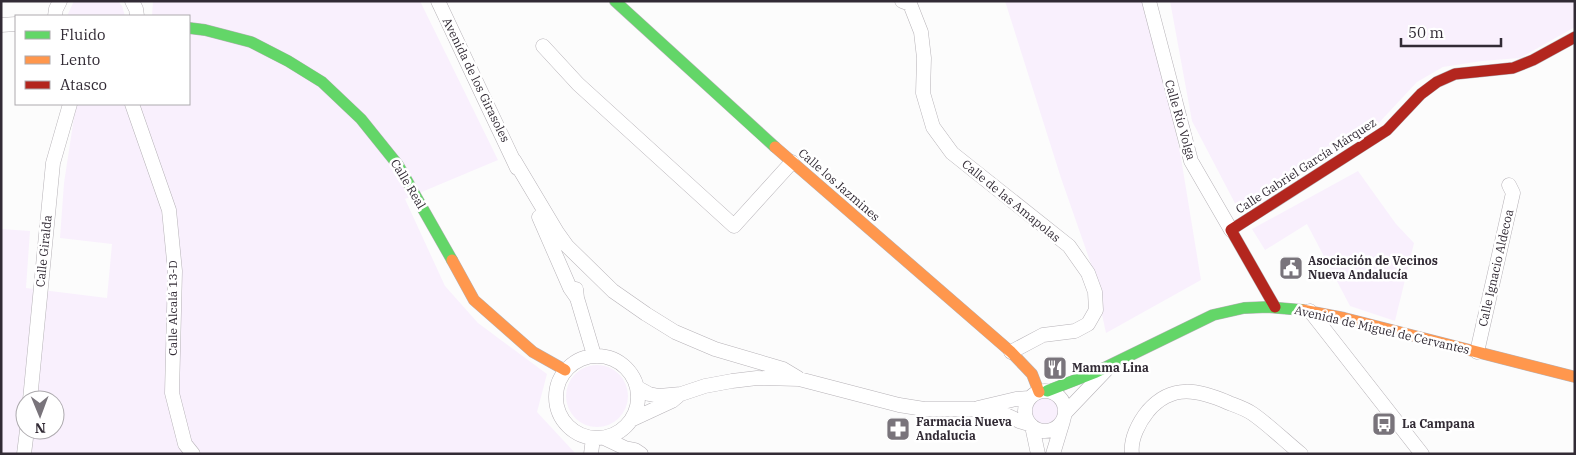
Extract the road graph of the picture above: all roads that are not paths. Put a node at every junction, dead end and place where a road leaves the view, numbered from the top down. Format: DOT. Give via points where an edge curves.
graph roads {
  1 [pos="60,1"];
  2 [pos="132,1"];
  3 [pos="438,1"];
  4 [pos="615,1"];
  5 [pos="902,1"];
  6 [pos="1149,1"];
  7 [pos="55,15"];
  8 [pos="137,15"];
  9 [pos="15,24"];
  10 [pos="1,25"];
  11 [pos="190,28"];
  12 [pos="1575,37"];
  13 [pos="543,46"];
  14 [pos="70,105"];
  15 [pos="132,105"];
  16 [pos="514,160"];
  17 [pos="792,162"];
  18 [pos="1509,185"];
  19 [pos="1231,230"];
  20 [pos="567,246"];
  21 [pos="578,298"];
  22 [pos="1275,307"];
  23 [pos="1310,311"];
  24 [pos="1011,352"];
  25 [pos="1477,352"];
  26 [pos="594,355"];
  27 [pos="1109,366"];
  28 [pos="565,370"];
  29 [pos="1575,377"];
  30 [pos="799,379"];
  31 [pos="638,388"];
  32 [pos="31,390"];
  33 [pos="1038,393"];
  34 [pos="681,394"];
  35 [pos="973,409"];
  36 [pos="1064,416"];
  37 [pos="631,421"];
  38 [pos="1031,425"];
  39 [pos="598,438"];
  40 [pos="26,440"];
  41 [pos="638,452"];
  42 [pos="24,454"];
  43 [pos="193,454"];
  44 [pos="591,454"];
  45 [pos="1038,454"];
  46 [pos="1053,454"];
  47 [pos="1132,454"];
  48 [pos="1301,454"];
  49 [pos="1422,454"];
  1 -- 7 [label="street"];
  2 -- 8 [label="street"];
  3 -- 16 [label="street, Avenida de los Girasoles"];
  4 -- 17 [label="street, Calle los Jazmines"];
  5 -- 24 [label="street, Calle de las Amapolas" via="910,4 921,32 923,93 932,127 952,153 1069,246 1088,273 1095,292 1096,310 1088,324 1074,331 1043,335"];
  6 -- 19 [label="street, Calle Río Volga" via="1191,162"];
  9 -- 10 [label="street"];
  11 -- 28 [label="street, Calle Real" via="251,42 322,82 361,118 398,164 474,300 533,352"];
  12 -- 19 [label="street, Calle Gabriel García Márquez" via="1513,68 1455,74 1437,82 1387,130"];
  13 -- 17 [label="street" via="578,84 734,226"];
  14 -- 32 [label="street, Calle Giralda" via="53,163"];
  15 -- 43 [label="street, Calle Alcalá 13-D" via="169,210 175,271 172,393 185,444"];
  16 -- 20 [label="street, Avenida de los Girasoles"];
  16 -- 21 [label="street, Avenida de los Girasoles" via="570,288"];
  17 -- 24 [label="street, Calle los Jazmines"];
  18 -- 25 [label="street, Calle Ignacio Aldecoa" via="1514,193"];
  19 -- 22 [label="street, Calle Gabriel García Márquez"];
  20 -- 21 [label="street, Avenida de los Girasoles"];
  20 -- 30 [label="street, Avenida de los Girasoles" via="613,291 675,332 715,349 783,369"];
  21 -- 26 [label="street, Avenida de los Girasoles"];
  22 -- 23 [label="street, Avenida de Miguel de Cervantes"];
  22 -- 27 [label="street, Avenida de Miguel de Cervantes" via="1254,306 1219,313"];
  23 -- 25 [label="street, Avenida de Miguel de Cervantes"];
  23 -- 49 [label="street"];
  24 -- 33 [label="street, Calle los Jazmines" via="1038,381"];
  25 -- 29 [label="street, Avenida de Miguel de Cervantes"];
  26 -- 28 [label="street" via="578,360"];
  26 -- 31 [label="street" via="617,360 634,377"];
  27 -- 33 [label="street, Avenida de Miguel de Cervantes" via="1069,384"];
  27 -- 36 [label="street, Avenida de Miguel de Cervantes"];
  28 -- 39 [label="street" via="555,393 558,412 569,428 580,435"];
  30 -- 34 [label="street, Avenida de Miguel de Cervantes" via="732,380"];
  30 -- 35 [label="street, Avenida de Miguel de Cervantes" via="924,410"];
  31 -- 34 [label="street, Avenida de Miguel de Cervantes" via="659,396"];
  31 -- 37 [label="street" via="639,399"];
  33 -- 35 [label="street, Avenida de Miguel de Cervantes"];
  33 -- 36 [label="street" via="1053,392 1065,406"];
  33 -- 38 [label="street" via="1025,411"];
  34 -- 37 [label="street, Avenida de Miguel de Cervantes"];
  35 -- 38 [label="street, Avenida de Miguel de Cervantes" via="1004,414"];
  36 -- 38 [label="street" via="1059,425 1049,430"];
  36 -- 46 [label="street"];
  37 -- 39 [label="street" via="615,434"];
  37 -- 41 [label="street"];
  38 -- 45 [label="street"];
  39 -- 41 [label="street"];
  39 -- 44 [label="street"];
  40 -- 42 [label="street"];
  47 -- 48 [label="street" via="1135,433 1153,406 1164,398 1187,391 1208,394 1252,413"];
}
